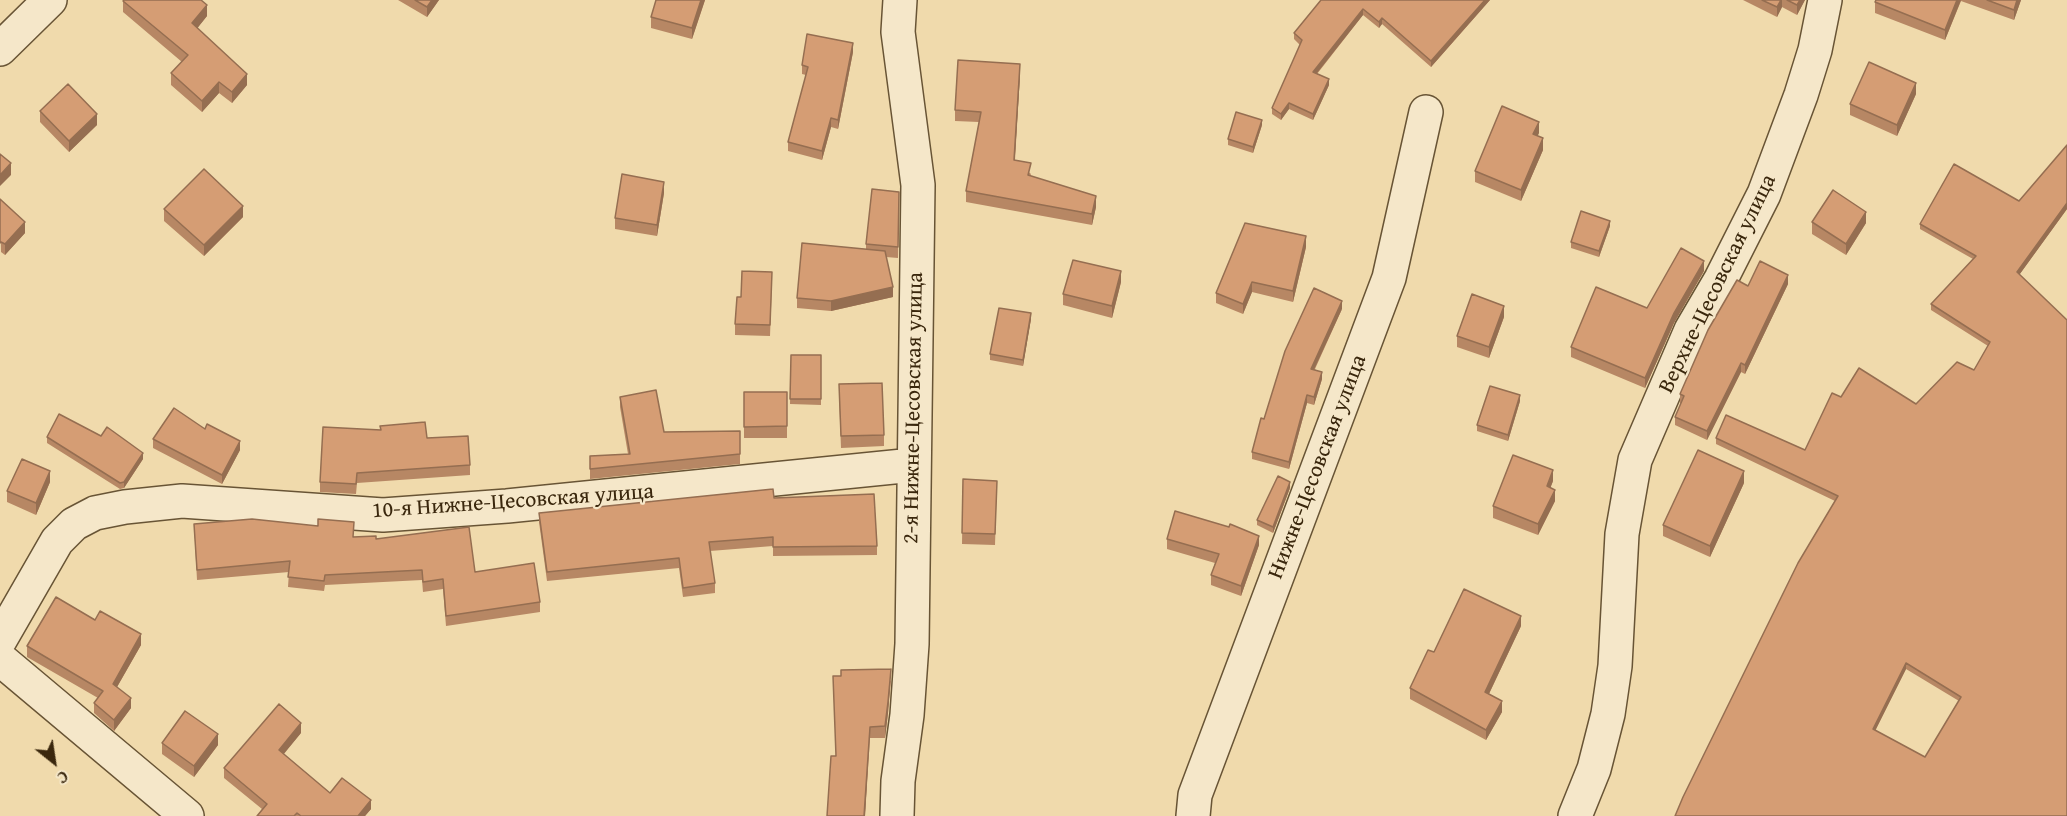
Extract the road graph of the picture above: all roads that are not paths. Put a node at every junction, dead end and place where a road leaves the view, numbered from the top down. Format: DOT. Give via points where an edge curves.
graph roads {
  1 [pos="50,0"];
  2 [pos="900,0"];
  3 [pos="1825,0"];
  4 [pos="0,49"];
  5 [pos="1426,112"];
  6 [pos="913,465"];
  7 [pos="0,640"];
  8 [pos="0,659"];
  9 [pos="187,816"];
  10 [pos="897,816"];
  11 [pos="1193,816"];
  12 [pos="1575,816"];
  1 -- 4 [label="street"];
  2 -- 6 [label="street, 2-я Нижне-Цесовская улица" via="898,32 918,185"];
  3 -- 12 [label="street, Верхне-Цесовская улица" via="1801,95 1764,194 1690,330 1635,460 1622,534 1615,666 1608,714 1594,769"];
  5 -- 11 [label="street, Нижне-Цесовская улица" via="1389,278 1195,795"];
  6 -- 7 [label="street, 10-я Нижне-Цесовская улица" via="383,515 182,501 125,507 94,513 74,524 57,541"];
  6 -- 10 [label="street, 2-я Нижне-Цесовская улица" via="912,644"];
  8 -- 9 [label="street"];
}
